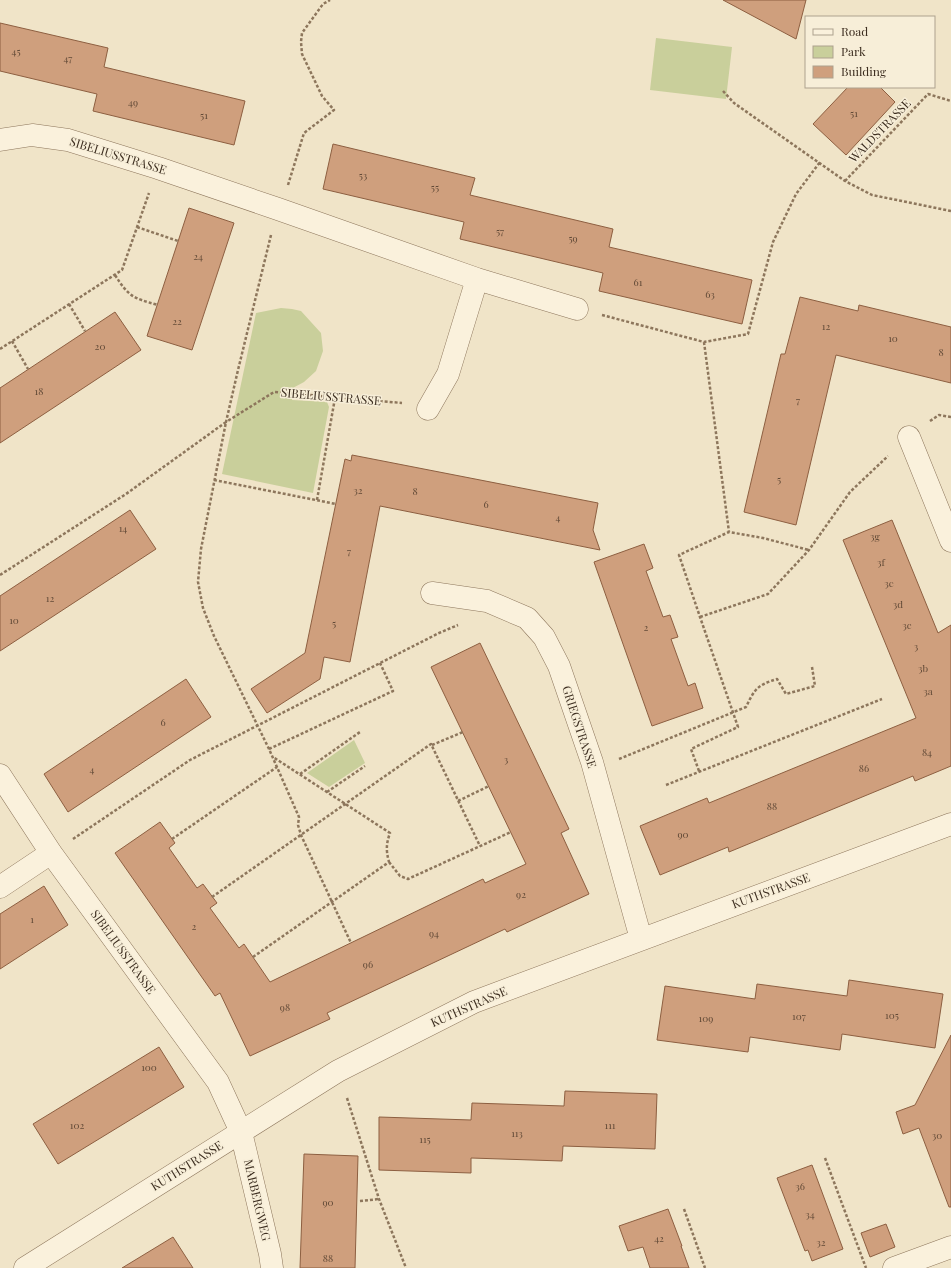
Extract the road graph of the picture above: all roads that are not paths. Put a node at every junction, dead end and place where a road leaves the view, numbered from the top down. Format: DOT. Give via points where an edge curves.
graph roads {
  1 [pos="0,140"];
  2 [pos="477,279"];
  3 [pos="577,309"];
  4 [pos="428,409"];
  5 [pos="909,437"];
  6 [pos="951,541"];
  7 [pos="432,593"];
  8 [pos="0,775"];
  9 [pos="951,824"];
  10 [pos="51,853"];
  11 [pos="0,887"];
  12 [pos="641,939"];
  13 [pos="241,1132"];
  14 [pos="951,1247"];
  15 [pos="25,1268"];
  16 [pos="272,1268"];
  17 [pos="894,1268"];
  1 -- 2 [label="street, SIBELIUSSTRASSE" via="32,135 68,140 158,168"];
  2 -- 3 [label="street, SIBELIUSSTRASSE"];
  2 -- 4 [label="street" via="448,374"];
  5 -- 6 [label="street"];
  7 -- 12 [label="street, GRIEGSTRASSE" via="487,602 527,618 544,637 559,666 594,769"];
  8 -- 10 [label="street, SIBELIUSSTRASSE"];
  9 -- 12 [label="street, KUTHSTRASSE"];
  10 -- 11 [label="street"];
  10 -- 13 [label="street, SIBELIUSSTRASSE" via="218,1082"];
  12 -- 13 [label="street, KUTHSTRASSE" via="474,1002 338,1071"];
  13 -- 15 [label="street, KUTHSTRASSE"];
  13 -- 16 [label="street, MARBERGWEG"];
  14 -- 17 [label="street"];
}
